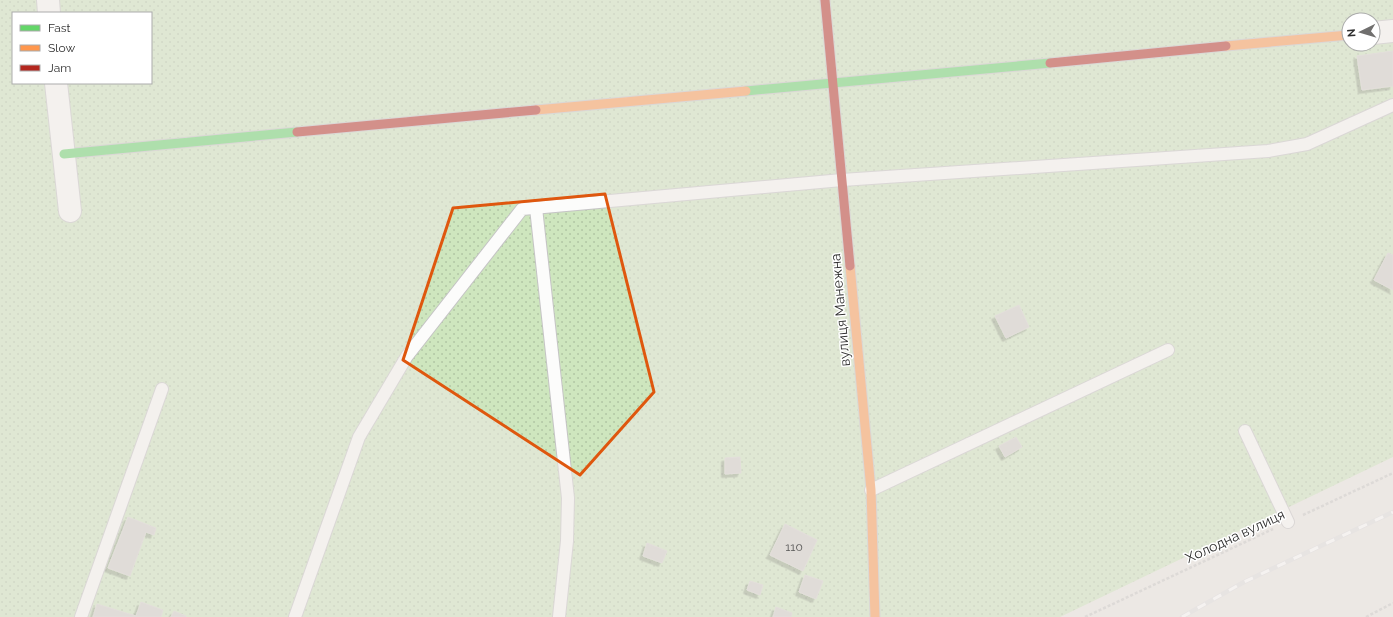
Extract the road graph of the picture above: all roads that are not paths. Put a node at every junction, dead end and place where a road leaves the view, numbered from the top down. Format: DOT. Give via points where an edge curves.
graph roads {
  1 [pos="48,0"];
  2 [pos="825,0"];
  3 [pos="49,12"];
  4 [pos="1393,31"];
  5 [pos="1381,32"];
  6 [pos="1341,36"];
  7 [pos="832,83"];
  8 [pos="56,84"];
  9 [pos="1393,105"];
  10 [pos="64,154"];
  11 [pos="842,180"];
  12 [pos="536,208"];
  13 [pos="70,211"];
  14 [pos="1168,350"];
  15 [pos="162,389"];
  16 [pos="1246,431"];
  17 [pos="871,490"];
  18 [pos="1288,522"];
  19 [pos="81,617"];
  20 [pos="295,617"];
  21 [pos="559,617"];
  22 [pos="875,617"];
  1 -- 3 [label="street"];
  2 -- 7 [label="street, вулиця Манежна"];
  4 -- 5 [label="street"];
  6 -- 7 [label="street"];
  7 -- 10 [label="street"];
  7 -- 11 [label="street, вулиця Манежна"];
  8 -- 10 [label="street"];
  9 -- 11 [label="lane" via="1306,144 1268,151"];
  10 -- 13 [label="street"];
  11 -- 12 [label="lane"];
  11 -- 17 [label="street, вулиця Манежна"];
  12 -- 20 [label="lane" via="522,209 407,356 359,437"];
  12 -- 21 [label="lane" via="568,498 567,541"];
  14 -- 17 [label="lane"];
  15 -- 19 [label="lane"];
  16 -- 18 [label="lane"];
  17 -- 22 [label="street, вулиця Манежна"];
}
